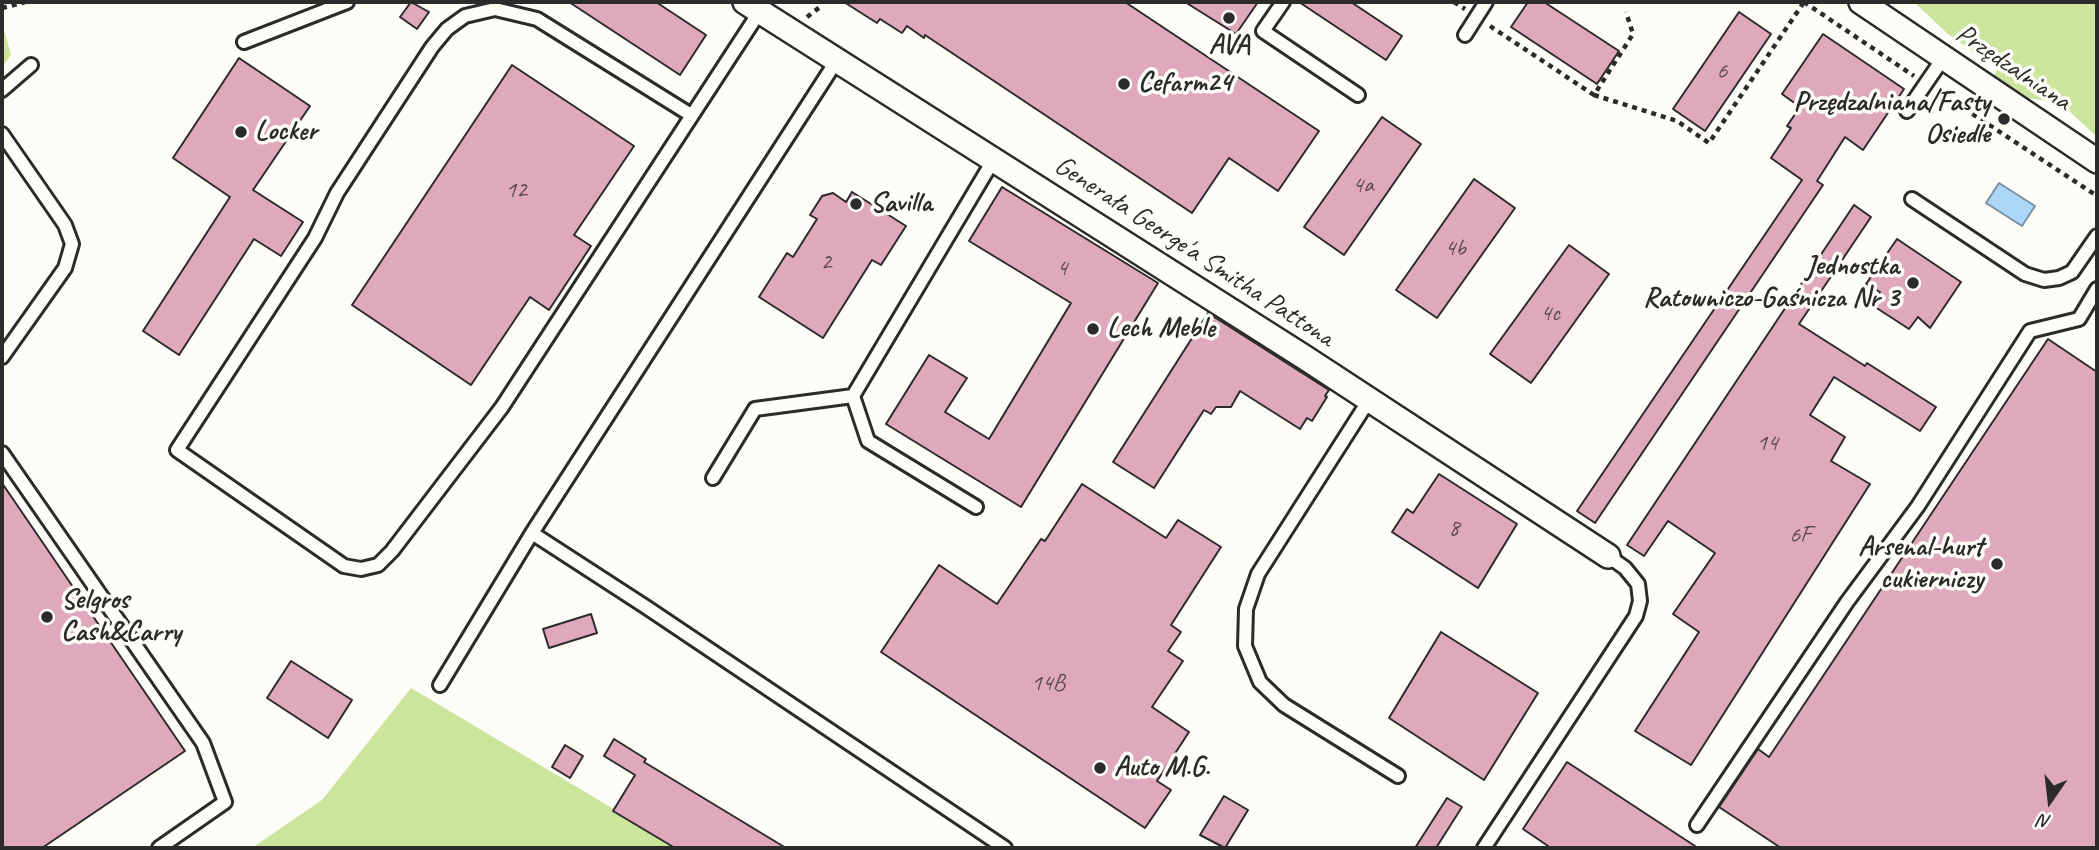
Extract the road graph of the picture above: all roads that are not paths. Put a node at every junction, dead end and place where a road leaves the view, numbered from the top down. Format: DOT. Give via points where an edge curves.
graph roads {
  1 [pos="347,2"];
  2 [pos="1283,2"];
  3 [pos="1486,2"];
  4 [pos="1861,2"];
  5 [pos="753,6"];
  6 [pos="1465,36"];
  7 [pos="244,42"];
  8 [pos="1944,57"];
  9 [pos="837,60"];
  10 [pos="31,65"];
  11 [pos="2,90"];
  12 [pos="1357,95"];
  13 [pos="1907,111"];
  14 [pos="691,115"];
  15 [pos="2,134"];
  16 [pos="994,159"];
  17 [pos="2097,161"];
  18 [pos="1912,199"];
  19 [pos="2097,236"];
  20 [pos="2097,289"];
  21 [pos="2,357"];
  22 [pos="853,396"];
  23 [pos="1369,400"];
  24 [pos="2,453"];
  25 [pos="713,478"];
  26 [pos="976,507"];
  27 [pos="532,533"];
  28 [pos="1608,556"];
  29 [pos="440,685"];
  30 [pos="1398,776"];
  31 [pos="1697,825"];
  32 [pos="159,848"];
  33 [pos="1005,848"];
  34 [pos="1484,848"];
  1 -- 7 [label="lane"];
  2 -- 12 [label="lane" via="1264,31"];
  3 -- 6 [label="lane"];
  4 -- 8 [label="street, Przędzalniana"];
  5 -- 9 [label="street, Generała George'a Smitha Pattona"];
  5 -- 14 [label="lane"];
  8 -- 13 [label="lane"];
  8 -- 17 [label="street, Przędzalniana"];
  9 -- 16 [label="street, Generała George'a Smitha Pattona"];
  9 -- 27 [label="lane"];
  10 -- 11 [label="lane"];
  14 -- 14 [label="lane" via="537,19 495,9 465,16 432,47 177,450 344,566 378,565 502,407"];
  15 -- 21 [label="lane" via="65,225 72,244 65,268"];
  16 -- 22 [label="lane"];
  16 -- 23 [label="street, Generała George'a Smitha Pattona"];
  18 -- 19 [label="lane" via="2025,274 2044,280 2072,272"];
  20 -- 31 [label="lane" via="2079,318 2030,331 1918,506"];
  22 -- 25 [label="lane" via="755,409"];
  22 -- 26 [label="lane" via="868,441"];
  23 -- 28 [label="street, Generała George'a Smitha Pattona"];
  23 -- 30 [label="lane" via="1258,574 1246,609 1245,646 1260,682 1284,705"];
  24 -- 32 [label="lane" via="203,743 225,802"];
  27 -- 29 [label="lane"];
  27 -- 33 [label="lane"];
  28 -- 34 [label="lane" via="1638,584 1636,616"];
}
